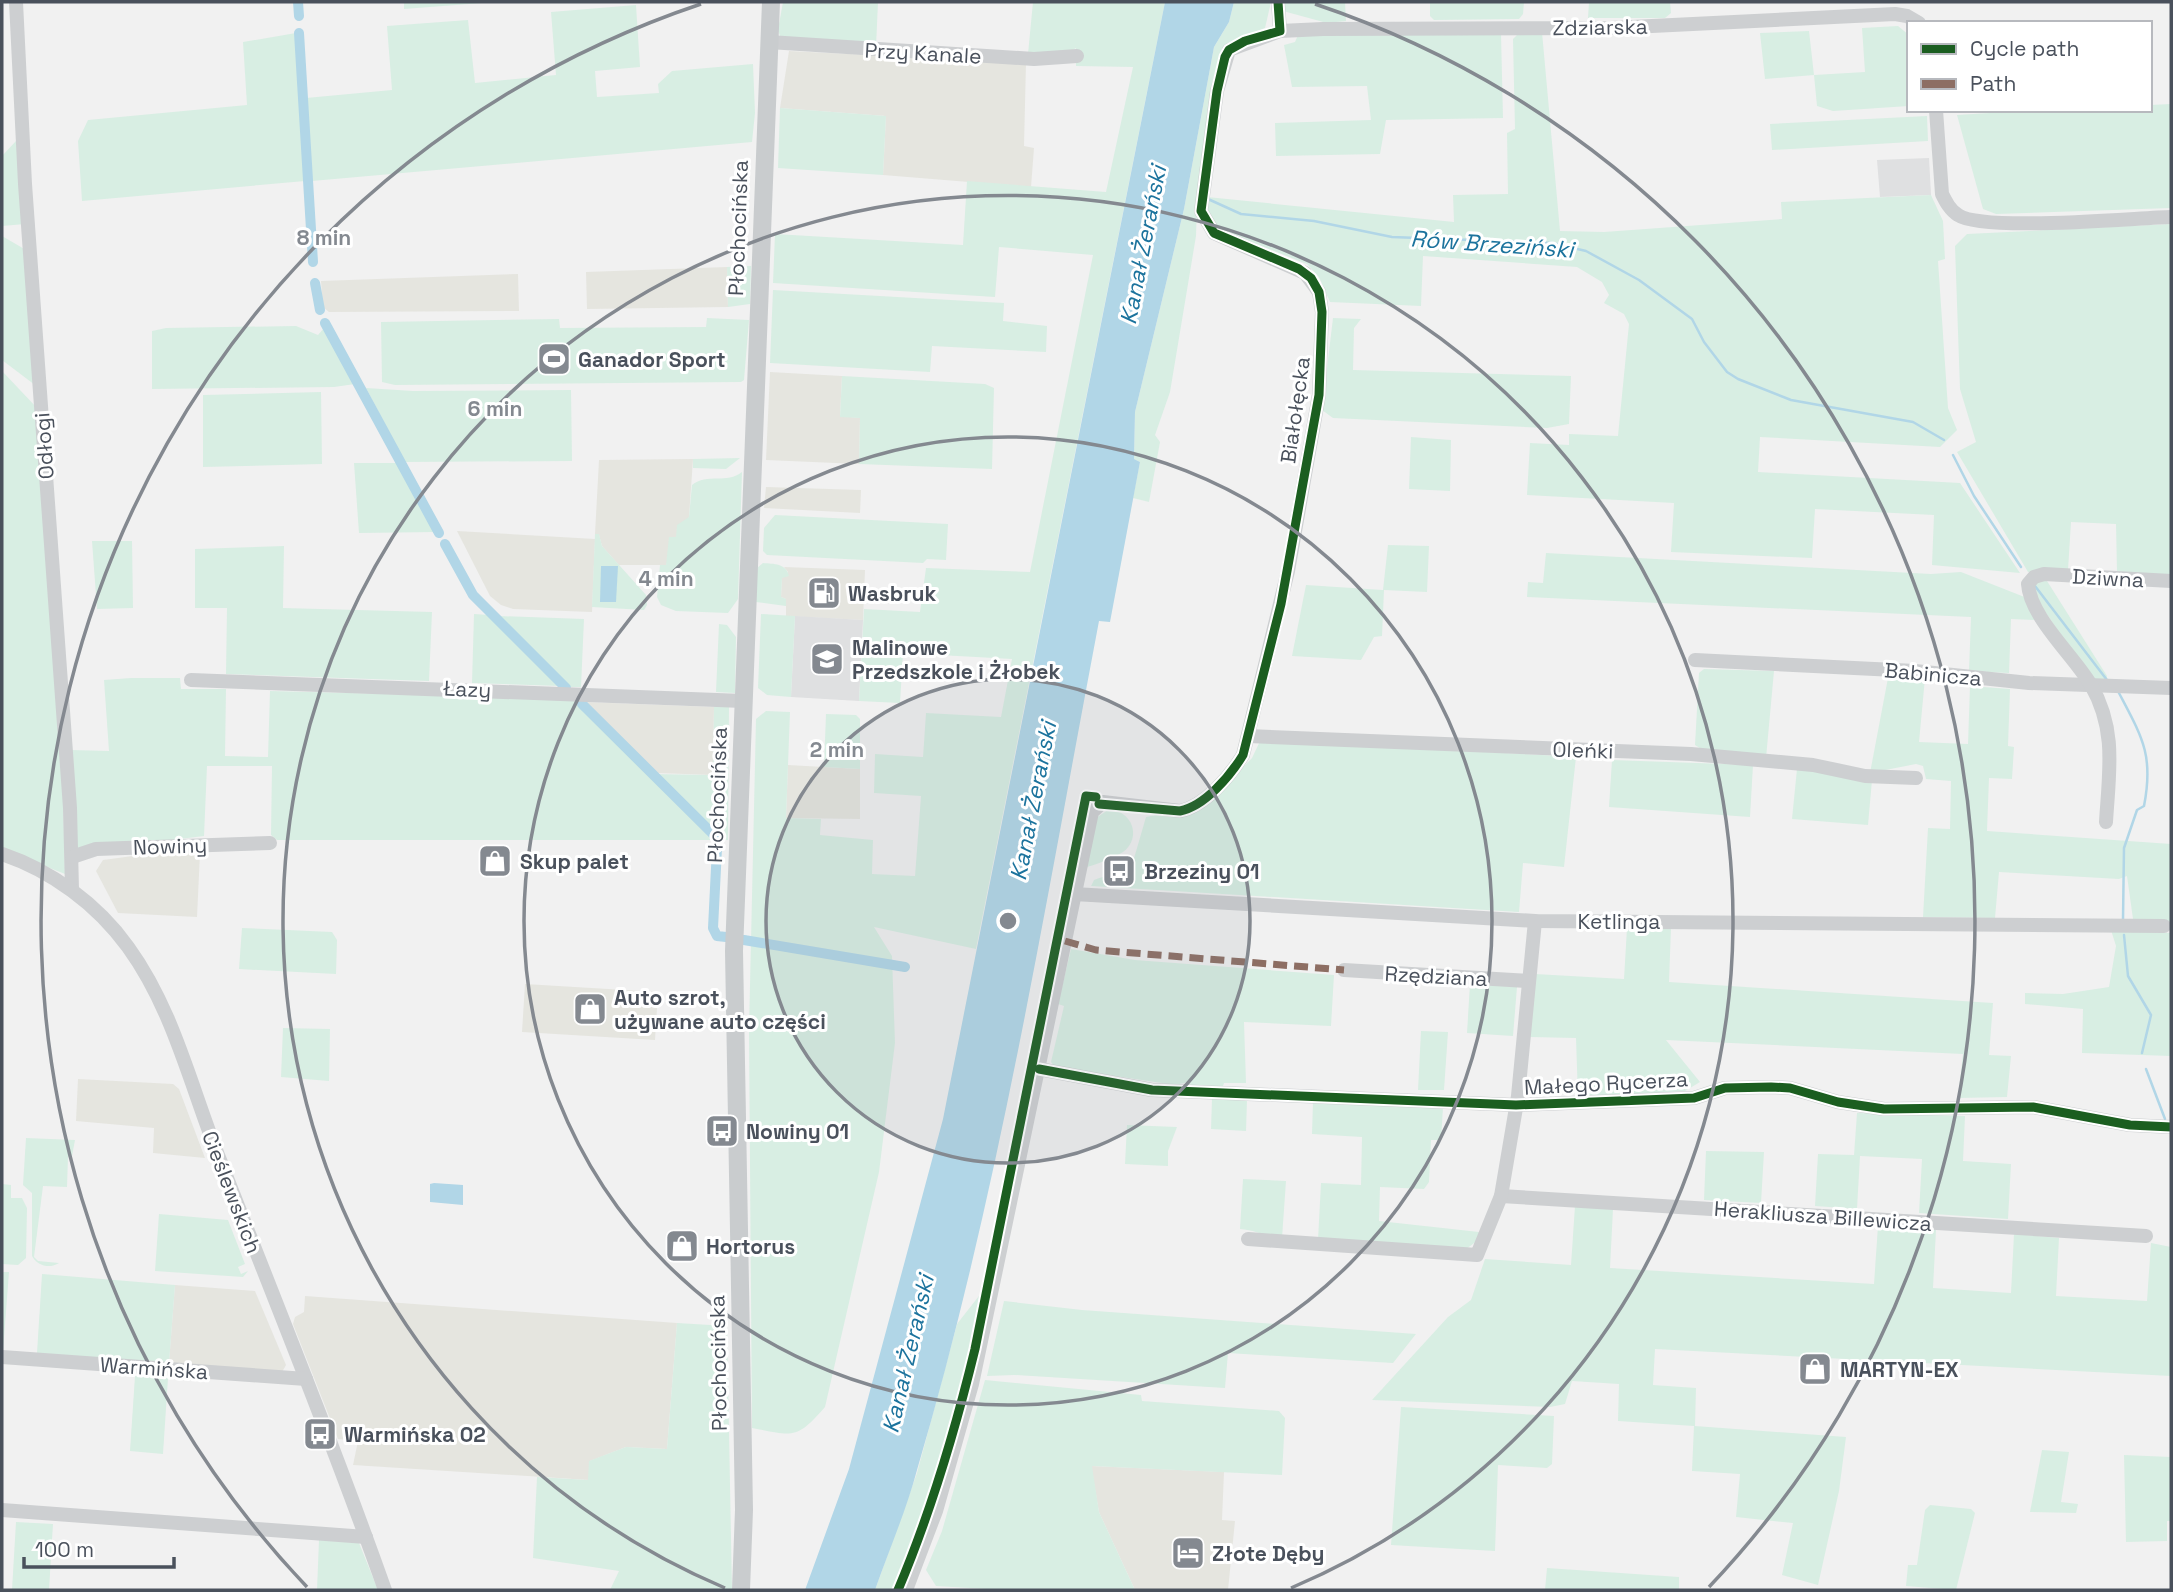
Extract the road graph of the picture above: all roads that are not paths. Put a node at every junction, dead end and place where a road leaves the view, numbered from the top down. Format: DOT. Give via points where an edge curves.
graph roads {
  1 [pos="16,2"];
  2 [pos="771,2"];
  3 [pos="1279,2"];
  4 [pos="1913,21"];
  5 [pos="1280,31"];
  6 [pos="769,42"];
  7 [pos="1077,56"];
  8 [pos="1936,112"];
  9 [pos="2171,217"];
  10 [pos="2171,581"];
  11 [pos="1695,660"];
  12 [pos="191,680"];
  13 [pos="2091,685"];
  14 [pos="2171,688"];
  15 [pos="743,701"];
  16 [pos="1248,736"];
  17 [pos="1916,778"];
  18 [pos="2106,822"];
  19 [pos="270,843"];
  20 [pos="2,854"];
  21 [pos="72,857"];
  22 [pos="72,890"];
  23 [pos="1074,894"];
  24 [pos="1535,921"];
  25 [pos="2164,926"];
  26 [pos="1344,970"];
  27 [pos="1528,981"];
  28 [pos="1039,1069"];
  29 [pos="1516,1105"];
  30 [pos="2171,1127"];
  31 [pos="1501,1196"];
  32 [pos="2146,1236"];
  33 [pos="1248,1239"];
  34 [pos="2,1357"];
  35 [pos="306,1379"];
  36 [pos="2,1510"];
  37 [pos="366,1537"];
  38 [pos="910,1589"];
  39 [pos="385,1590"];
  40 [pos="741,1590"];
  1 -- 21 [label="street, Odłogi"];
  2 -- 6 [label="main road, Płochocińska"];
  3 -- 5 [label="street"];
  4 -- 5 [label="street, Zdziarska" via="1895,15 1611,28"];
  5 -- 16 [label="street, Białołęcka" via="1245,41 1225,57 1201,211 1214,233 1311,278 1322,312 1319,395 1282,604"];
  6 -- 7 [label="street, Przy Kanale" via="1034,59"];
  6 -- 15 [label="main road, Płochocińska"];
  8 -- 9 [label="street" via="1942,194 1958,215 1990,224"];
  10 -- 13 [label="street, Dziwna" via="2034,577 2028,588 2047,625"];
  11 -- 13 [label="street, Babinicza"];
  12 -- 15 [label="street, Łazy"];
  13 -- 14 [label="street, Babinicza"];
  13 -- 18 [label="street" via="2111,736"];
  15 -- 40 [label="main road, Płochocińska" via="734,930 744,1510"];
  16 -- 17 [label="street, Oleńki" via="1691,754"];
  16 -- 23 [label="street, Białołęcka" via="1232,772 1190,809 1103,803 1094,807"];
  19 -- 21 [label="street, Nowiny" via="96,849"];
  20 -- 22 [label="street, Cieślewskich"];
  21 -- 22 [label="street, Odłogi"];
  22 -- 35 [label="street, Cieślewskich" via="127,946 168,1016"];
  23 -- 24 [label="street, Ketlinga"];
  23 -- 28 [label="street, Białołęcka"];
  24 -- 25 [label="street, Ketlinga"];
  24 -- 27 [label="street"];
  26 -- 27 [label="street, Rzędziana"];
  27 -- 29 [label="street"];
  28 -- 29 [label="street, Małego Rycerza" via="1152,1090"];
  28 -- 38 [label="street, Białołęcka" via="966,1407"];
  29 -- 30 [label="street, Małego Rycerza" via="1694,1098 1725,1088 1771,1087 1884,1109 2033,1107 2130,1125"];
  29 -- 31 [label="street"];
  31 -- 32 [label="street, Herakliusza Billewicza"];
  31 -- 33 [label="street" via="1477,1255"];
  34 -- 35 [label="street, Warmińska"];
  35 -- 37 [label="street, Cieślewskich"];
  36 -- 37 [label="street"];
  37 -- 39 [label="street, Cieślewskich"];
}
